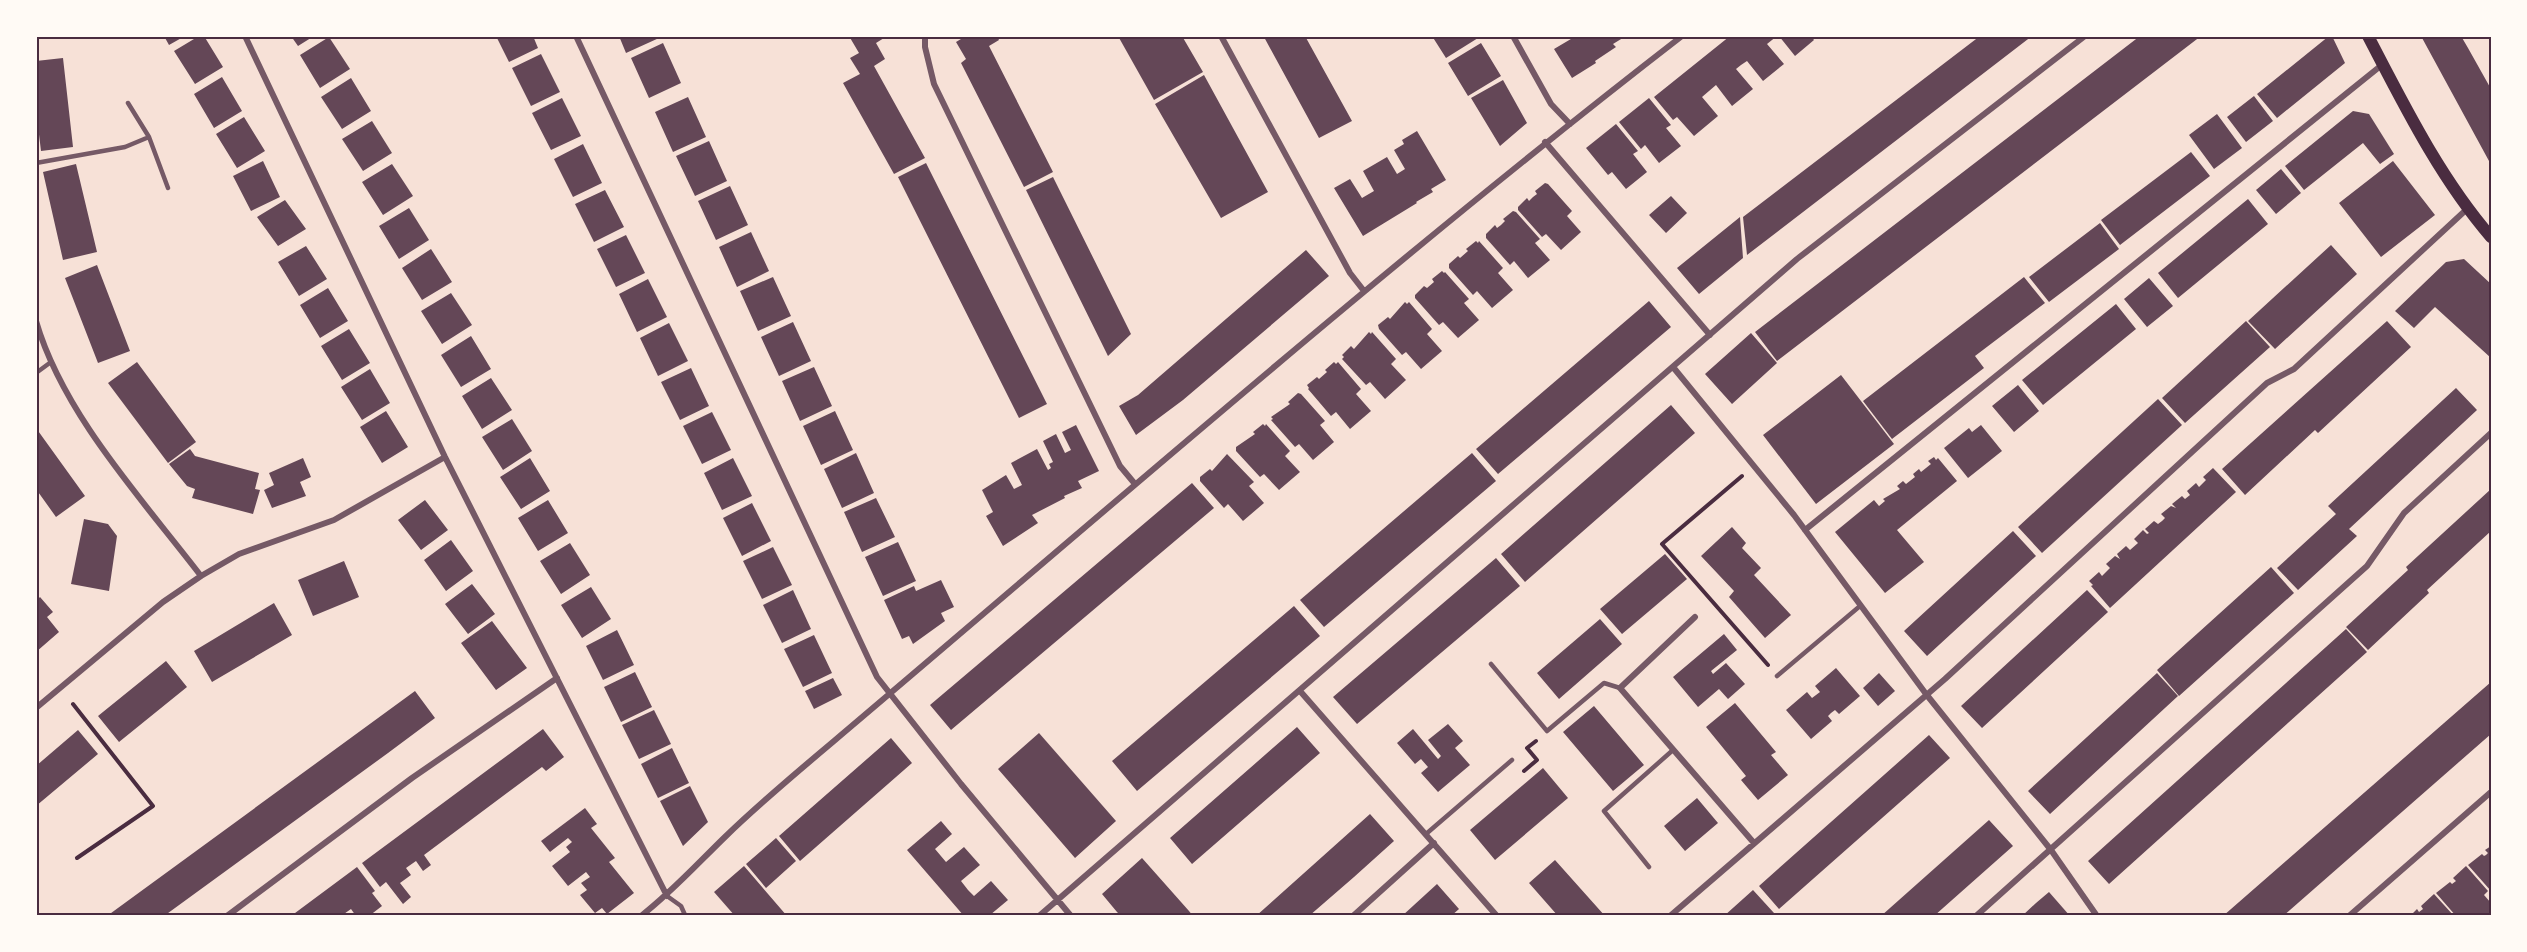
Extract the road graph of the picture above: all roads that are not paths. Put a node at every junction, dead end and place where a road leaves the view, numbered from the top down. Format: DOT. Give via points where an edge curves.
graph roads {
  1 [pos="245,36"];
  2 [pos="576,36"];
  3 [pos="925,36"];
  4 [pos="1221,36"];
  5 [pos="1513,36"];
  6 [pos="1682,36"];
  7 [pos="2085,36"];
  8 [pos="2368,36"];
  9 [pos="2383,64"];
  10 [pos="128,103"];
  11 [pos="1570,124"];
  12 [pos="149,137"];
  13 [pos="1545,142"];
  14 [pos="36,164"];
  15 [pos="168,188"];
  16 [pos="2467,209"];
  17 [pos="2491,237"];
  18 [pos="1364,291"];
  19 [pos="36,321"];
  20 [pos="1710,335"];
  21 [pos="51,362"];
  22 [pos="1673,367"];
  23 [pos="36,373"];
  24 [pos="2491,433"];
  25 [pos="445,456"];
  26 [pos="1134,484"];
  27 [pos="1805,530"];
  28 [pos="201,576"];
  29 [pos="1860,606"];
  30 [pos="1695,617"];
  31 [pos="1491,664"];
  32 [pos="1777,676"];
  33 [pos="557,678"];
  34 [pos="1620,688"];
  35 [pos="1300,691"];
  36 [pos="889,694"];
  37 [pos="1926,694"];
  38 [pos="36,708"];
  39 [pos="1673,750"];
  40 [pos="1512,760"];
  41 [pos="2491,792"];
  42 [pos="1426,834"];
  43 [pos="1434,843"];
  44 [pos="1754,843"];
  45 [pos="2051,850"];
  46 [pos="1649,867"];
  47 [pos="667,896"];
  48 [pos="1058,900"];
  49 [pos="685,915"];
  50 [pos="227,916"];
  51 [pos="641,916"];
  52 [pos="1039,916"];
  53 [pos="1071,916"];
  54 [pos="1353,916"];
  55 [pos="1497,916"];
  56 [pos="1670,916"];
  57 [pos="1976,916"];
  58 [pos="2097,916"];
  59 [pos="2349,916"];
  1 -- 25 [label="street"];
  2 -- 36 [label="street" via="877,677"];
  3 -- 26 [label="street" via="934,84 1120,466"];
  4 -- 18 [label="street" via="1350,273"];
  5 -- 11 [label="street" via="1551,104"];
  6 -- 11 [label="street"];
  7 -- 20 [label="street" via="1797,259"];
  8 -- 9 [label="main road"];
  9 -- 16 [label="main road"];
  9 -- 27 [label="street"];
  10 -- 12 [label="lane"];
  11 -- 13 [label="street"];
  12 -- 14 [label="lane" via="124,147"];
  12 -- 15 [label="lane"];
  13 -- 18 [label="street"];
  13 -- 20 [label="street"];
  16 -- 17 [label="main road"];
  16 -- 37 [label="street" via="2294,369 2267,383"];
  18 -- 26 [label="street"];
  19 -- 21 [label="street"];
  20 -- 22 [label="street"];
  21 -- 23 [label="lane"];
  21 -- 28 [label="street" via="103,448"];
  22 -- 27 [label="street"];
  22 -- 35 [label="street"];
  24 -- 45 [label="street" via="2404,513 2367,566"];
  25 -- 28 [label="street" via="334,520 239,554"];
  25 -- 33 [label="street"];
  26 -- 36 [label="street"];
  27 -- 29 [label="street"];
  28 -- 38 [label="street" via="163,602"];
  29 -- 32 [label="lane"];
  29 -- 37 [label="street"];
  30 -- 34 [label="street"];
  31 -- 34 [label="lane" via="1547,731 1604,683"];
  33 -- 47 [label="street"];
  33 -- 50 [label="street" via="412,778"];
  34 -- 39 [label="street"];
  35 -- 42 [label="street"];
  35 -- 48 [label="street"];
  36 -- 47 [label="street" via="728,834"];
  36 -- 48 [label="street"];
  37 -- 44 [label="street"];
  37 -- 45 [label="street"];
  39 -- 44 [label="street"];
  39 -- 46 [label="lane" via="1604,811"];
  40 -- 42 [label="lane"];
  41 -- 59 [label="street"];
  42 -- 43 [label="street"];
  43 -- 54 [label="street"];
  43 -- 55 [label="street"];
  44 -- 56 [label="street"];
  45 -- 57 [label="street"];
  45 -- 58 [label="street"];
  47 -- 49 [label="lane" via="681,906"];
  47 -- 51 [label="street"];
  48 -- 52 [label="street"];
  48 -- 53 [label="street"];
}
